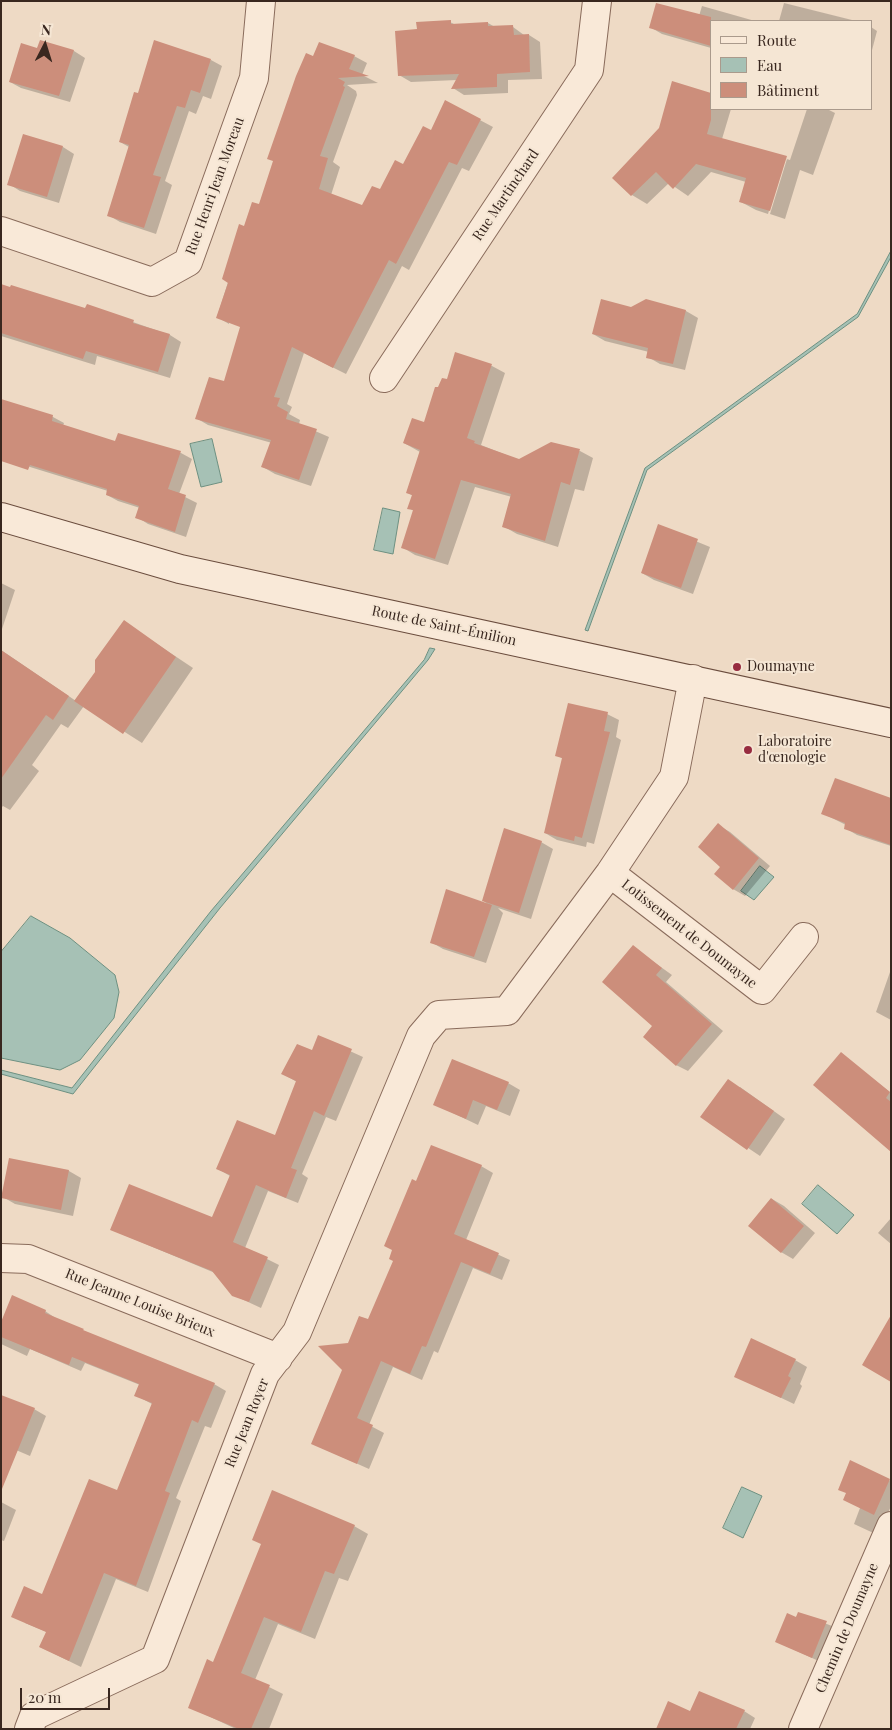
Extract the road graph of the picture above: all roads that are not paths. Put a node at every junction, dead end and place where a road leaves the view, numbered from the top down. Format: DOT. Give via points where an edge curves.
graph roads {
  1 [pos="261,1"];
  2 [pos="597,1"];
  3 [pos="1,231"];
  4 [pos="384,378"];
  5 [pos="1,517"];
  6 [pos="693,679"];
  7 [pos="891,723"];
  8 [pos="610,873"];
  9 [pos="804,937"];
  10 [pos="507,1011"];
  11 [pos="1,1258"];
  12 [pos="278,1358"];
  13 [pos="891,1526"];
  14 [pos="28,1729"];
  15 [pos="803,1729"];
  1 -- 3 [label="street, Rue Henri Jean Moreau" via="254,78 188,262 152,282"];
  2 -- 4 [label="street, Rue Martinchard" via="589,70"];
  5 -- 6 [label="street, Route de Saint-Émilion" via="180,570"];
  6 -- 7 [label="street, Route de Saint-Émilion"];
  6 -- 8 [label="street, Lotissement de Doumayne" via="674,777"];
  8 -- 9 [label="street, Lotissement de Doumayne" via="762,990"];
  8 -- 10 [label="street, Lotissement de Doumayne"];
  10 -- 12 [label="street, Rue Jean Royer" via="439,1015 421,1036 297,1332"];
  11 -- 12 [label="street, Rue Jeanne Louise Brieux" via="28,1258"];
  12 -- 14 [label="street, Rue Jean Royer" via="266,1374 155,1659 34,1716"];
  13 -- 15 [label="street, Chemin de Doumayne"];
}
